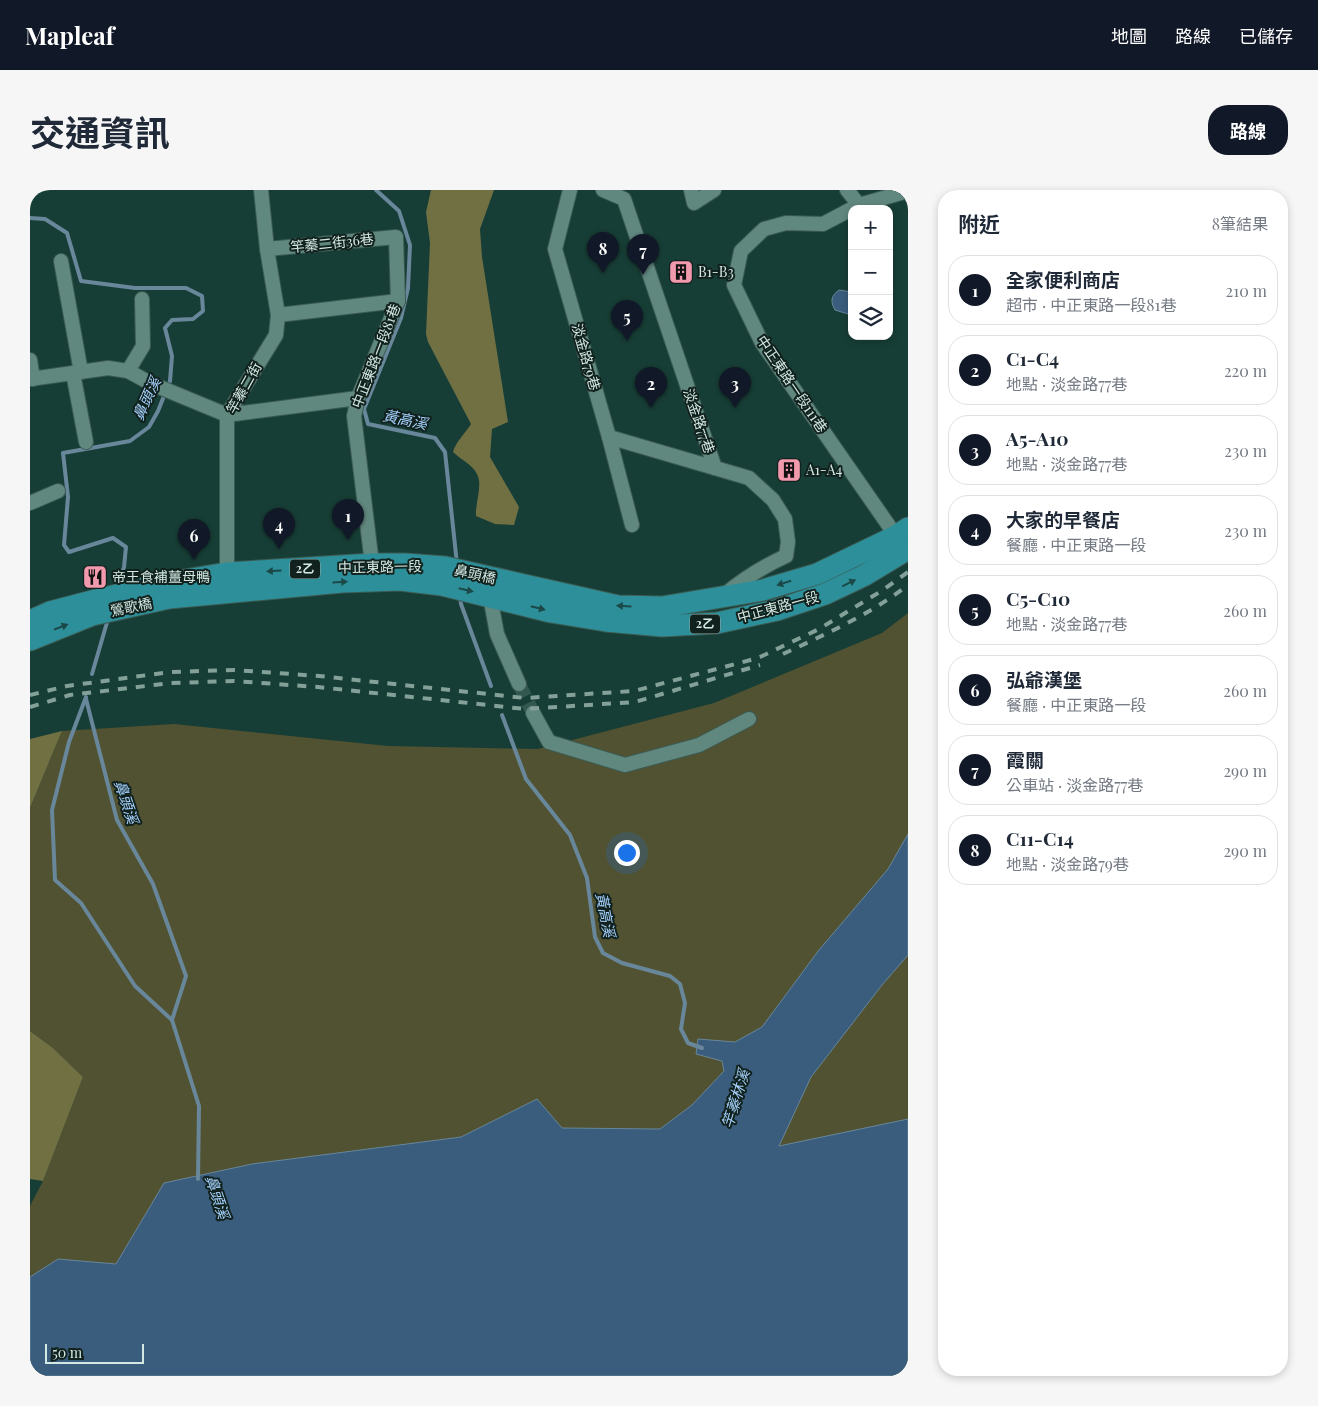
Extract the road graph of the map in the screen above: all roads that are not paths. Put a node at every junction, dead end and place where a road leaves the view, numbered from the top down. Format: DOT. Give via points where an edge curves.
graph roads {
  1 [pos="261,190"];
  2 [pos="570,190"];
  3 [pos="603,190"];
  4 [pos="691,190"];
  5 [pos="714,190"];
  6 [pos="847,190"];
  7 [pos="908,191"];
  8 [pos="859,205"];
  9 [pos="848,211"];
  10 [pos="396,237"];
  11 [pos="267,249"];
  12 [pos="61,261"];
  13 [pos="142,299"];
  14 [pos="398,301"];
  15 [pos="278,315"];
  16 [pos="30,360"];
  17 [pos="77,372"];
  18 [pos="128,372"];
  19 [pos="32,379"];
  20 [pos="358,398"];
  21 [pos="228,415"];
  22 [pos="609,437"];
  23 [pos="86,442"];
  24 [pos="715,468"];
  25 [pos="58,491"];
  26 [pos="30,503"];
  27 [pos="632,525"];
  28 [pos="904,538"];
  29 [pos="372,564"];
  30 [pos="443,576"];
  31 [pos="228,582"];
  32 [pos="497,588"];
  33 [pos="168,591"];
  34 [pos="719,599"];
  35 [pos="92,608"];
  36 [pos="30,621"];
  37 [pos="30,640"];
  38 [pos="519,684"];
  39 [pos="533,713"];
  40 [pos="749,719"];
  1 -- 11 [label="street, 竿蓁二街"];
  2 -- 22 [label="street, 淡金路79巷" via="554,249"];
  3 -- 24 [label="street, 淡金路77巷" via="624,199"];
  4 -- 5 [label="street" via="694,203"];
  6 -- 8 [label="street"];
  7 -- 8 [label="street, 中正東路一段111巷"];
  9 -- 28 [label="street, 中正東路一段111巷" via="823,224 786,223 764,229 741,252 734,285 762,343"];
  10 -- 11 [label="street, 竿蓁二街36巷"];
  10 -- 14 [label="street, 中正東路一段81巷"];
  11 -- 15 [label="street, 竿蓁二街"];
  12 -- 17 [label="street"];
  13 -- 18 [label="street" via="143,346"];
  14 -- 15 [label="street"];
  14 -- 20 [label="street, 中正東路一段81巷"];
  15 -- 21 [label="street, 竿蓁二街" via="276,335"];
  16 -- 19 [label="street"];
  17 -- 18 [label="street" via="108,368"];
  17 -- 19 [label="street"];
  17 -- 23 [label="street"];
  18 -- 21 [label="street"];
  20 -- 21 [label="street"];
  20 -- 29 [label="street, 中正東路一段81巷" via="354,416"];
  21 -- 31 [label="street, 竿蓁二街"];
  22 -- 24 [label="street"];
  22 -- 27 [label="street, 淡金路79巷"];
  24 -- 34 [label="street, 淡金路77巷" via="749,478 773,500 785,519 788,542 786,556 738,583"];
  25 -- 26 [label="street"];
  32 -- 28 [label="main road, 中正東路一段 / 2乙, one-way" via="552,612 606,621 662,626 717,623 777,610 825,594 865,575"];
  28 -- 34 [label="main road, 中正東路一段 / 2乙, one-way" via="817,574"];
  29 -- 30 [label="main road, 中正東路一段 / 2乙" via="405,564"];
  29 -- 31 [label="main road, 中正東路一段 / 2乙, one-way"];
  31 -- 30 [label="main road, 中正東路一段 / 2乙, one-way" via="342,582"];
  30 -- 32 [label="main road, 鼻頭橋 / 2乙"];
  31 -- 33 [label="main road, 中正東路一段 / 2乙"];
  34 -- 32 [label="main road, 中正東路一段 / 2乙, one-way" via="662,607 618,606"];
  32 -- 38 [label="street" via="497,634"];
  33 -- 35 [label="main road, 鶯歌橋 / 2乙"];
  35 -- 36 [label="main road, 2乙" via="50,612"];
  37 -- 35 [label="main road, 2乙, one-way"];
  39 -- 40 [label="street" via="549,742 625,765 699,745"];
}
